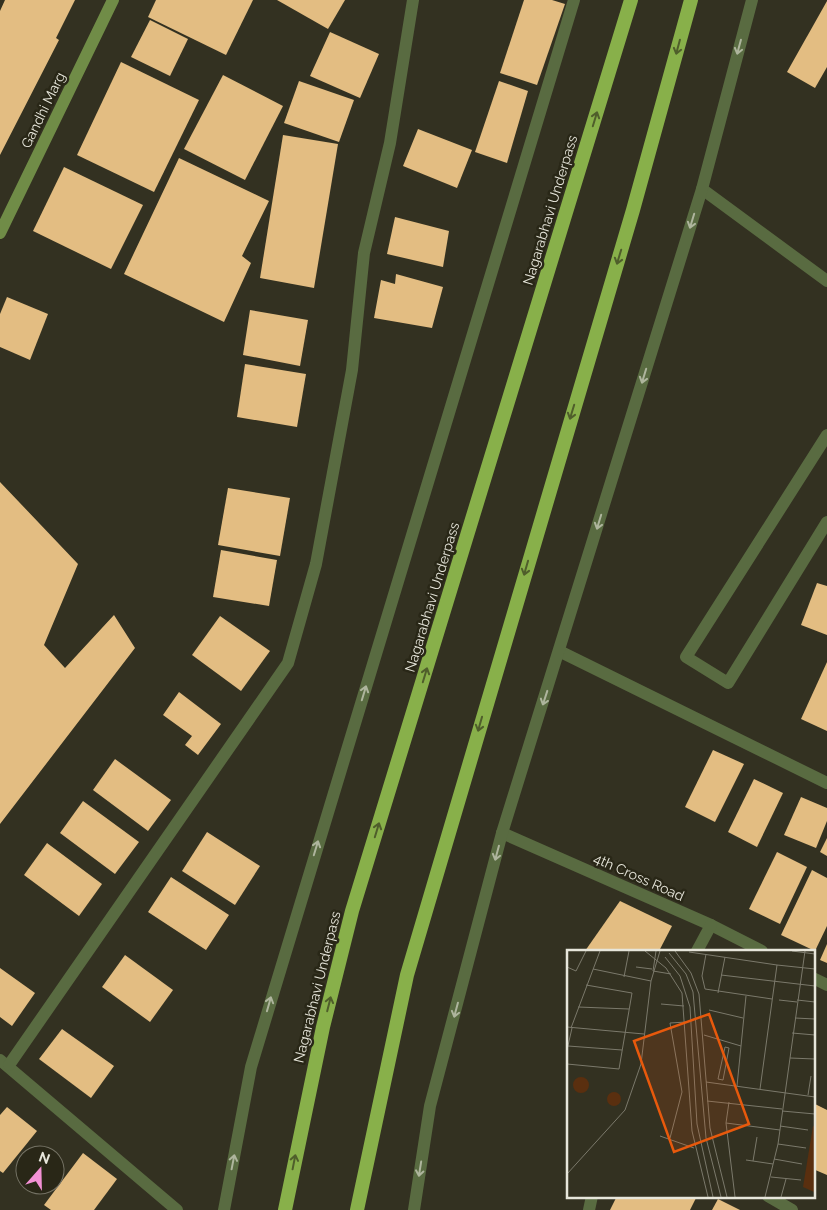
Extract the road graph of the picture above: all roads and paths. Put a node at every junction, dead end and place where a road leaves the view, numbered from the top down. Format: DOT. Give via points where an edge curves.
graph roads {
  1 [pos="113,0"];
  2 [pos="413,0"];
  3 [pos="574,0"];
  4 [pos="631,0"];
  5 [pos="691,0"];
  6 [pos="752,0"];
  7 [pos="702,190"];
  8 [pos="0,233"];
  9 [pos="827,281"];
  10 [pos="827,435"];
  11 [pos="827,522"];
  12 [pos="559,651"];
  13 [pos="827,784"];
  14 [pos="502,833"];
  15 [pos="711,925"];
  16 [pos="698,950"];
  17 [pos="760,950"];
  18 [pos="814,978"];
  19 [pos="827,984"];
  20 [pos="4,1062"];
  21 [pos="771,1198"];
  22 [pos="177,1210"];
  23 [pos="224,1210"];
  24 [pos="285,1210"];
  25 [pos="357,1210"];
  26 [pos="414,1210"];
  27 [pos="792,1210"];
  1 -- 8 [label="main road, Gandhi Marg"];
  2 -- 20 [label="street" via="390,143 364,253 352,370 316,564 288,663"];
  23 -- 3 [label="street, one-way" via="253,1058"];
  24 -- 4 [label="highway, Nagarabhavi Underpass, one-way" via="323,1027 352,911"];
  5 -- 25 [label="highway, one-way" via="633,210 407,975"];
  6 -- 7 [label="street, one-way"];
  7 -- 9 [label="street"];
  7 -- 12 [label="street, one-way"];
  10 -- 11 [label="street" via="686,657 728,683"];
  12 -- 13 [label="street"];
  12 -- 14 [label="street, one-way"];
  14 -- 15 [label="street, 4th Cross Road"];
  14 -- 26 [label="street, one-way" via="430,1106"];
  15 -- 16 [label="street"];
  15 -- 17 [label="street, 4th Cross Road"];
  18 -- 19 [label="street"];
  20 -- 22 [label="street"];
  21 -- 27 [label="street"];
}
